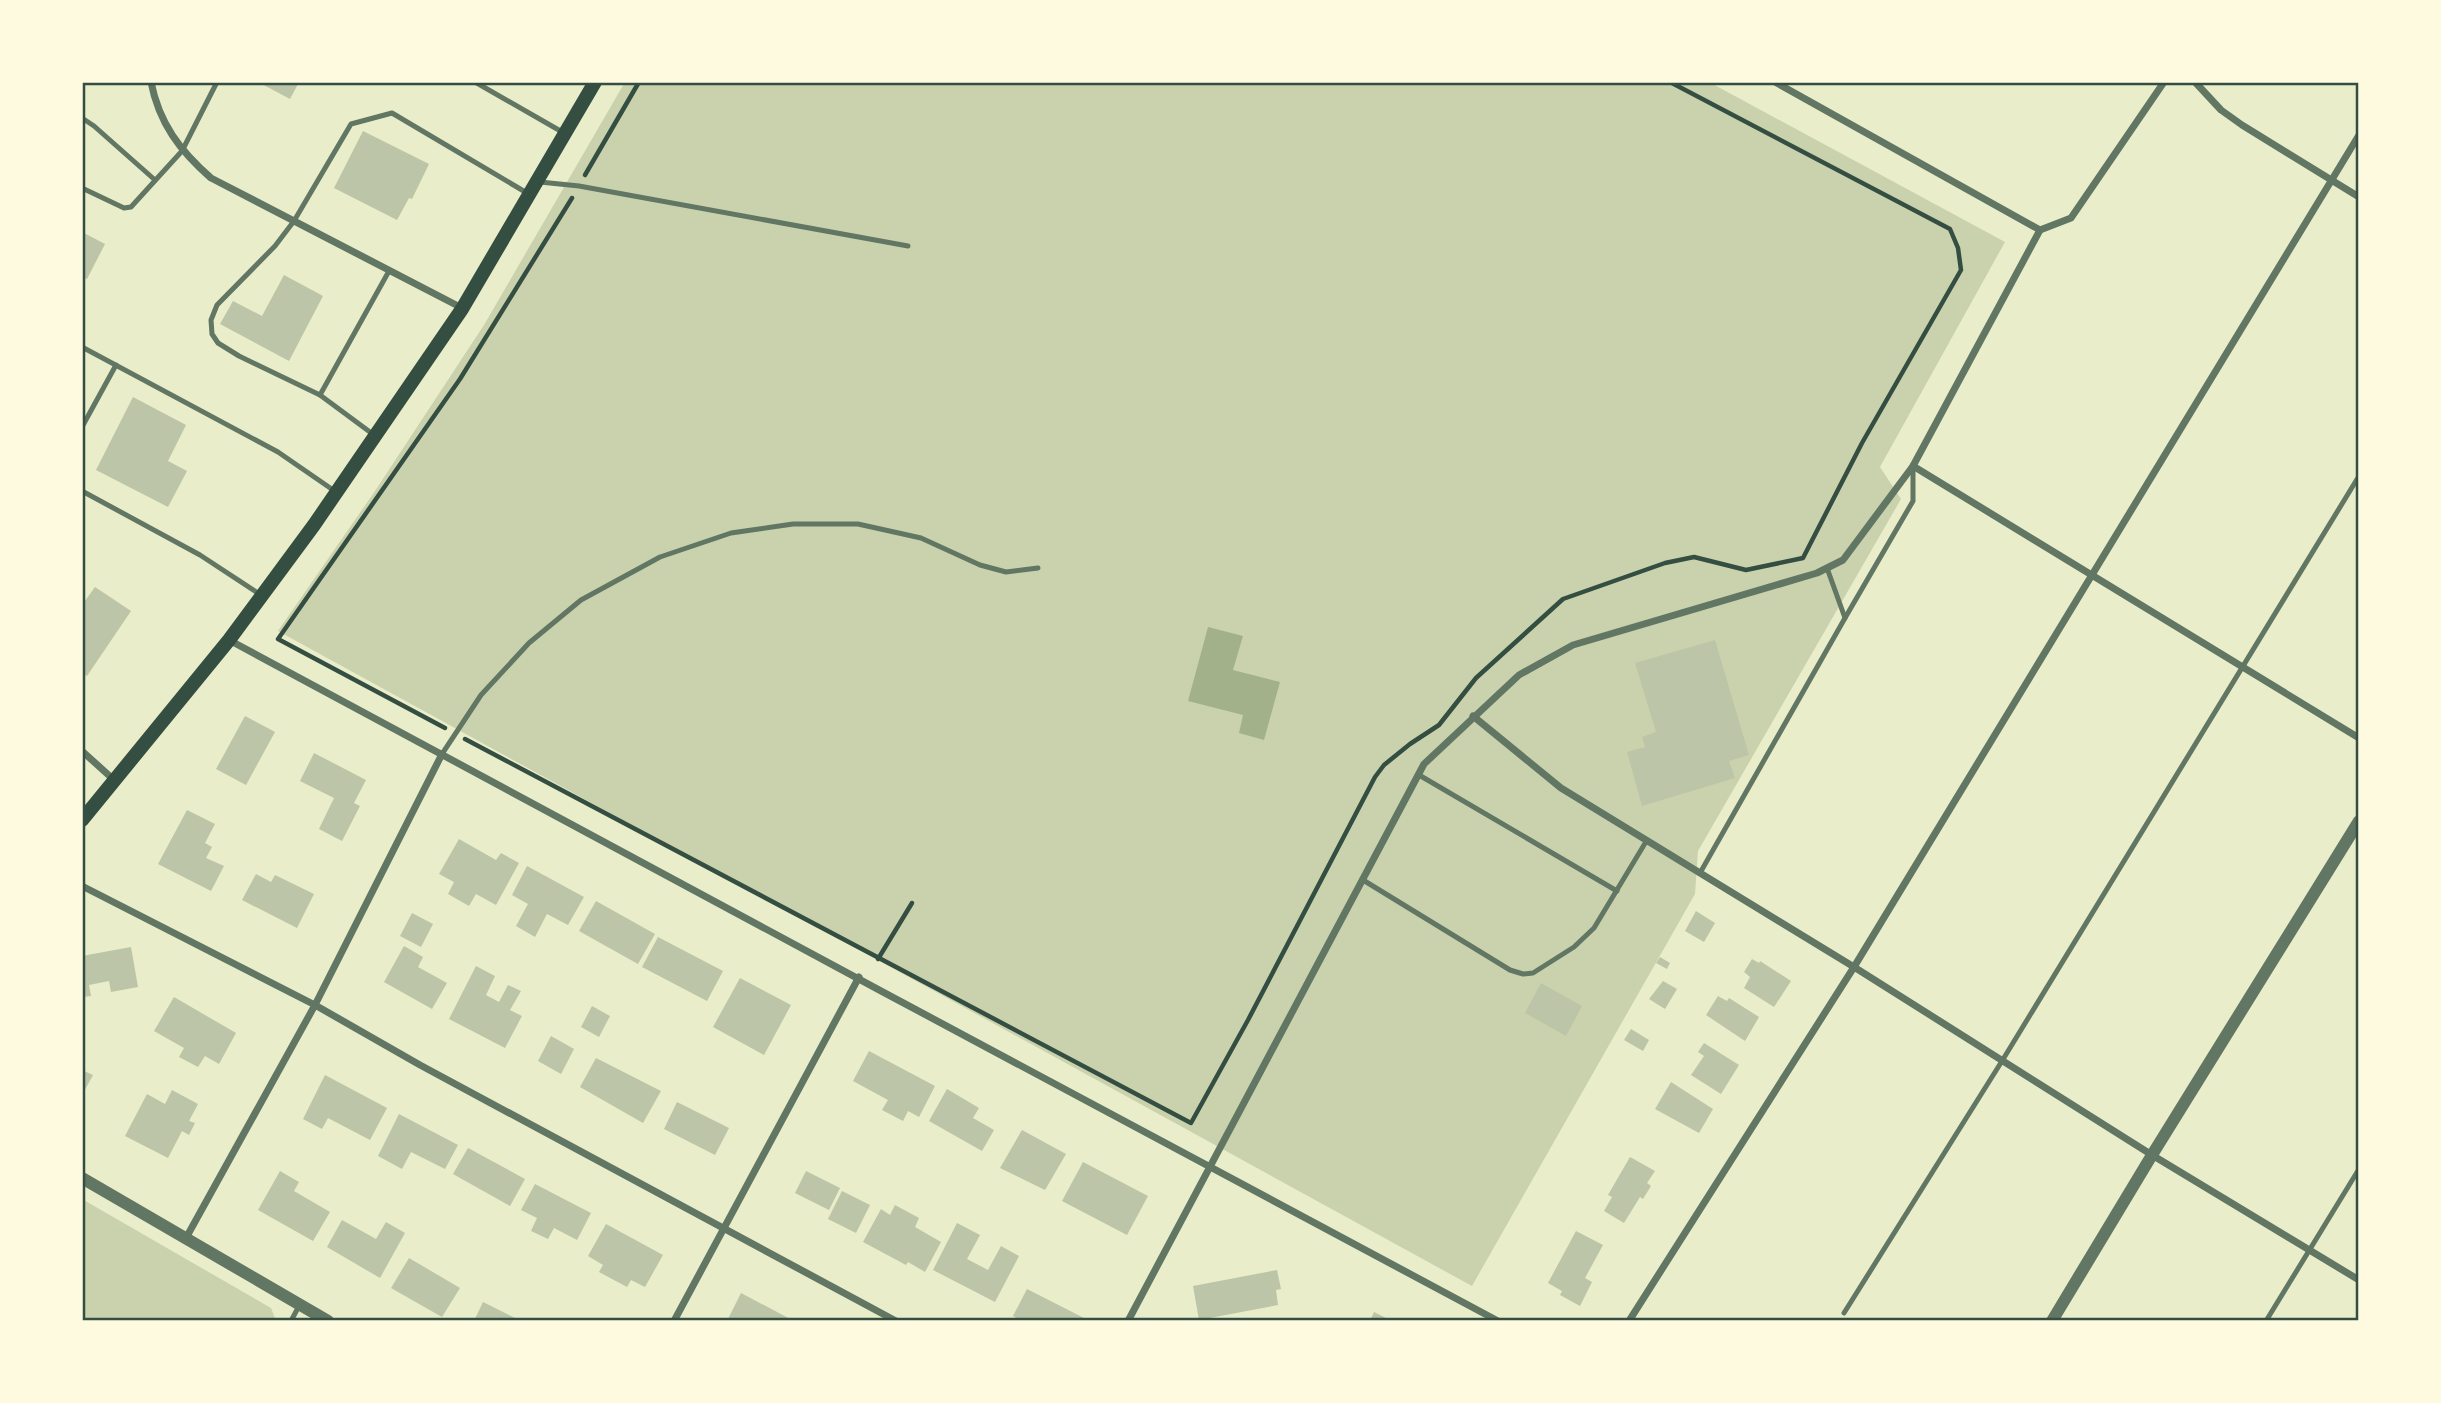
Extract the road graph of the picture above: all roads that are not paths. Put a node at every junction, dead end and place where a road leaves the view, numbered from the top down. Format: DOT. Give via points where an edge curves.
graph roads {
  1 [pos="151,82"];
  2 [pos="217,82"];
  3 [pos="475,82"];
  4 [pos="595,82"];
  5 [pos="1774,82"];
  6 [pos="2164,82"];
  7 [pos="2195,82"];
  8 [pos="82,118"];
  9 [pos="565,134"];
  10 [pos="2359,135"];
  11 [pos="182,151"];
  12 [pos="155,180"];
  13 [pos="2332,180"];
  14 [pos="82,188"];
  15 [pos="533,188"];
  16 [pos="2359,197"];
  17 [pos="294,221"];
  18 [pos="2040,230"];
  19 [pos="908,246"];
  20 [pos="389,271"];
  21 [pos="462,309"];
  22 [pos="82,347"];
  23 [pos="116,365"];
  24 [pos="320,395"];
  25 [pos="82,427"];
  26 [pos="375,436"];
  27 [pos="1913,466"];
  28 [pos="2359,476"];
  29 [pos="82,491"];
  30 [pos="336,492"];
  31 [pos="1038,568"];
  32 [pos="1827,568"];
  33 [pos="2093,574"];
  34 [pos="261,596"];
  35 [pos="1845,618"];
  36 [pos="229,640"];
  37 [pos="2244,667"];
  38 [pos="1473,716"];
  39 [pos="2359,738"];
  40 [pos="82,751"];
  41 [pos="442,754"];
  42 [pos="1419,775"];
  43 [pos="115,780"];
  44 [pos="82,820"];
  45 [pos="2359,821"];
  46 [pos="1647,841"];
  47 [pos="1700,873"];
  48 [pos="1363,880"];
  49 [pos="82,886"];
  50 [pos="1617,891"];
  51 [pos="1854,967"];
  52 [pos="859,977"];
  53 [pos="315,1005"];
  54 [pos="2002,1061"];
  55 [pos="2152,1155"];
  56 [pos="1209,1168"];
  57 [pos="2359,1169"];
  58 [pos="82,1178"];
  59 [pos="723,1229"];
  60 [pos="186,1238"];
  61 [pos="2309,1250"];
  62 [pos="2359,1280"];
  63 [pos="300,1304"];
  64 [pos="1844,1313"];
  65 [pos="291,1321"];
  66 [pos="328,1321"];
  67 [pos="674,1321"];
  68 [pos="896,1321"];
  69 [pos="1128,1321"];
  70 [pos="1498,1321"];
  71 [pos="1629,1321"];
  72 [pos="2052,1321"];
  73 [pos="2266,1321"];
  1 -- 11 [label="street" via="160,115"];
  2 -- 11 [label="lane"];
  3 -- 9 [label="lane"];
  4 -- 9 [label="main road"];
  5 -- 18 [label="street"];
  6 -- 18 [label="street" via="2071,218"];
  7 -- 13 [label="street" via="2221,110"];
  8 -- 12 [label="lane"];
  9 -- 15 [label="main road"];
  10 -- 13 [label="street"];
  11 -- 12 [label="lane"];
  11 -- 17 [label="street" via="211,178"];
  12 -- 14 [label="lane" via="131,207 124,208"];
  13 -- 16 [label="street"];
  13 -- 33 [label="street"];
  15 -- 17 [label="lane" via="392,113 351,124"];
  15 -- 19 [label="lane" via="579,186"];
  15 -- 21 [label="main road"];
  17 -- 20 [label="street"];
  17 -- 24 [label="lane" via="218,305 211,320 212,334 239,356"];
  18 -- 27 [label="street"];
  20 -- 21 [label="street"];
  20 -- 24 [label="lane"];
  21 -- 26 [label="main road"];
  22 -- 23 [label="lane"];
  23 -- 25 [label="lane"];
  23 -- 30 [label="lane" via="278,452"];
  24 -- 26 [label="lane"];
  26 -- 30 [label="main road"];
  27 -- 32 [label="street" via="1843,560"];
  27 -- 33 [label="street"];
  27 -- 35 [label="lane" via="1913,501"];
  28 -- 37 [label="lane"];
  29 -- 34 [label="lane" via="200,555"];
  30 -- 34 [label="main road"];
  31 -- 41 [label="lane" via="1006,572 920,538 858,524 793,524 731,533 660,557 582,600 529,643 481,695"];
  32 -- 35 [label="lane"];
  32 -- 38 [label="street" via="1573,645 1519,675"];
  33 -- 37 [label="street"];
  33 -- 51 [label="street"];
  34 -- 36 [label="main road"];
  35 -- 47 [label="lane"];
  36 -- 41 [label="street"];
  36 -- 43 [label="main road"];
  37 -- 39 [label="street"];
  37 -- 54 [label="lane"];
  38 -- 42 [label="street" via="1424,764"];
  38 -- 46 [label="street" via="1561,788"];
  40 -- 43 [label="street"];
  41 -- 52 [label="street"];
  41 -- 53 [label="street"];
  42 -- 48 [label="street"];
  42 -- 50 [label="lane"];
  43 -- 44 [label="main road"];
  45 -- 55 [label="street"];
  46 -- 47 [label="street"];
  46 -- 50 [label="lane"];
  47 -- 51 [label="street"];
  48 -- 50 [label="lane" via="1523,974 1534,973 1574,947 1594,928"];
  48 -- 56 [label="street"];
  49 -- 53 [label="street"];
  51 -- 54 [label="street"];
  51 -- 71 [label="street"];
  52 -- 56 [label="street"];
  52 -- 59 [label="street"];
  53 -- 59 [label="street"];
  53 -- 60 [label="street"];
  54 -- 55 [label="street"];
  54 -- 64 [label="lane"];
  55 -- 61 [label="street"];
  55 -- 72 [label="street"];
  56 -- 69 [label="street"];
  56 -- 70 [label="street"];
  57 -- 61 [label="lane"];
  58 -- 60 [label="street"];
  59 -- 67 [label="street"];
  59 -- 68 [label="street"];
  60 -- 63 [label="street"];
  61 -- 62 [label="street"];
  61 -- 73 [label="lane"];
  63 -- 65 [label="lane"];
  63 -- 66 [label="street"];
}
